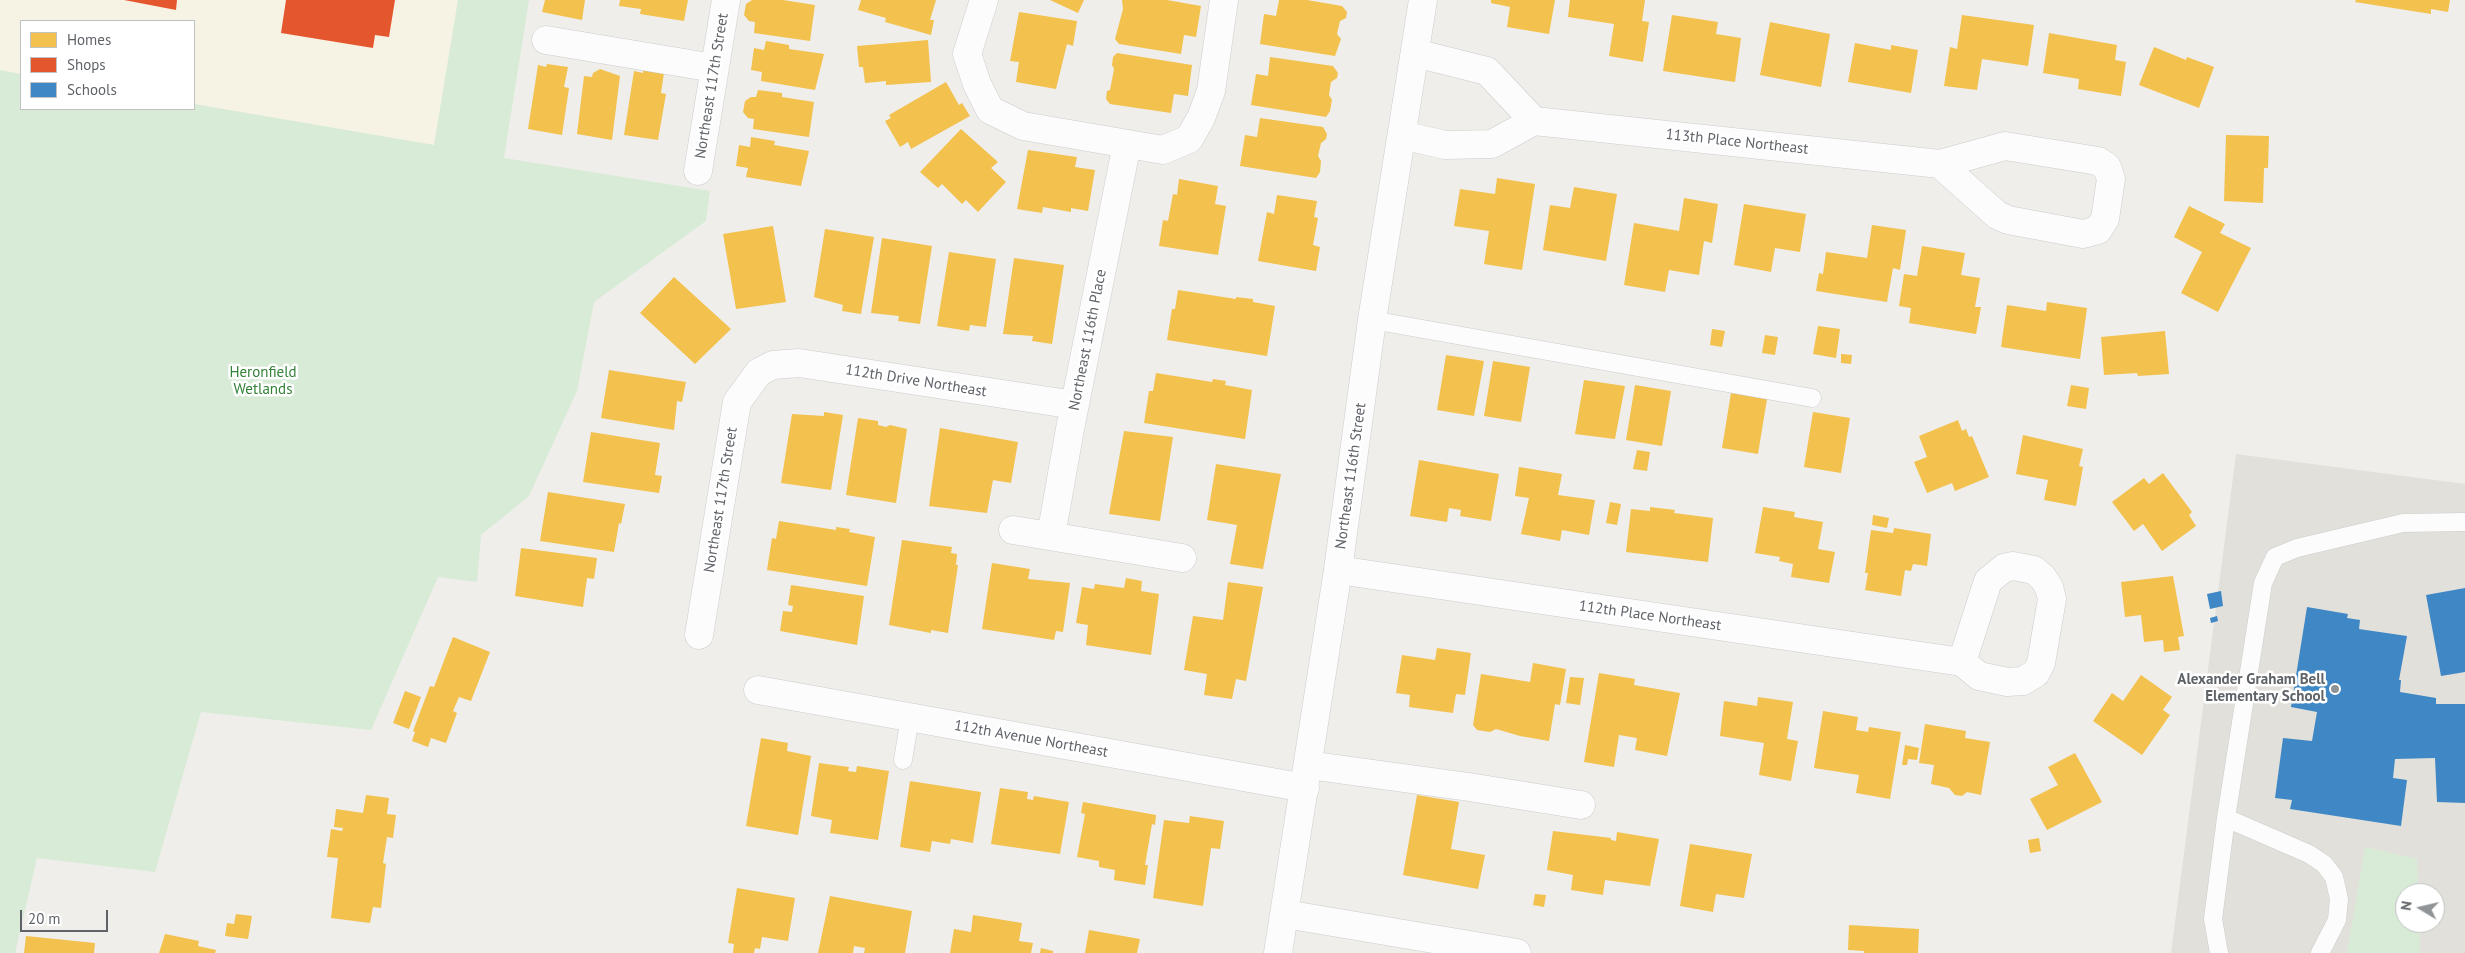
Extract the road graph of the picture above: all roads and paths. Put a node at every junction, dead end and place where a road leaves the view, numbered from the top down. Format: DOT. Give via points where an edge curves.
graph roads {
  1 [pos="726,0"];
  2 [pos="984,0"];
  3 [pos="1224,0"];
  4 [pos="1423,0"];
  5 [pos="546,40"];
  6 [pos="1415,53"];
  7 [pos="714,68"];
  8 [pos="1534,121"];
  9 [pos="1402,135"];
  10 [pos="1127,144"];
  11 [pos="1940,164"];
  12 [pos="698,171"];
  13 [pos="1372,320"];
  14 [pos="759,372"];
  15 [pos="1812,398"];
  16 [pos="1075,405"];
  17 [pos="2465,522"];
  18 [pos="1013,530"];
  19 [pos="1051,536"];
  20 [pos="1182,558"];
  21 [pos="1338,570"];
  22 [pos="699,635"];
  23 [pos="1962,662"];
  24 [pos="758,690"];
  25 [pos="910,717"];
  26 [pos="903,760"];
  27 [pos="1306,776"];
  28 [pos="1581,805"];
  29 [pos="2226,818"];
  30 [pos="1285,914"];
  31 [pos="1442,947"];
  32 [pos="1278,953"];
  33 [pos="1518,953"];
  34 [pos="2219,953"];
  35 [pos="2320,953"];
  1 -- 7 [label="street, Northeast 117th Street"];
  2 -- 10 [label="street" via="967,54 990,110 1024,126"];
  3 -- 10 [label="street" via="1211,91 1189,139 1163,150"];
  4 -- 6 [label="street, Northeast 116th Street"];
  5 -- 7 [label="street"];
  6 -- 8 [label="street" via="1487,71"];
  6 -- 9 [label="street, Northeast 116th Street"];
  7 -- 12 [label="street, Northeast 117th Street"];
  8 -- 9 [label="street" via="1492,144 1445,145"];
  8 -- 11 [label="street, 113th Place Northeast"];
  9 -- 13 [label="street, Northeast 116th Street"];
  10 -- 16 [label="street, Northeast 116th Place"];
  11 -- 11 [label="street, 113th Place Northeast" via="2005,146 2098,161 2106,167 2111,179 2105,219 2098,230 2083,234 2008,220 1997,215"];
  13 -- 15 [label="lane"];
  13 -- 21 [label="street, Northeast 116th Street"];
  14 -- 16 [label="street, 112th Drive Northeast" via="773,365 799,363"];
  14 -- 22 [label="street, Northeast 117th Street" via="737,402"];
  16 -- 19 [label="street, Northeast 116th Place"];
  17 -- 29 [label="lane" via="2404,523 2297,548 2276,557 2264,583"];
  18 -- 19 [label="street"];
  19 -- 20 [label="street"];
  21 -- 23 [label="street, 112th Place Northeast"];
  21 -- 27 [label="street, Northeast 116th Street"];
  24 -- 25 [label="street, 112th Avenue Northeast"];
  25 -- 26 [label="lane"];
  25 -- 27 [label="street, 112th Avenue Northeast"];
  27 -- 28 [label="street, 112th Avenue Northeast" via="1469,786"];
  27 -- 30 [label="street, Northeast 116th Street"];
  29 -- 34 [label="lane" via="2213,919"];
  29 -- 35 [label="lane" via="2309,854 2324,864 2334,877 2339,899 2337,920"];
  30 -- 31 [label="street"];
  30 -- 32 [label="street, Northeast 116th Street"];
  31 -- 33 [label="street"];
}
